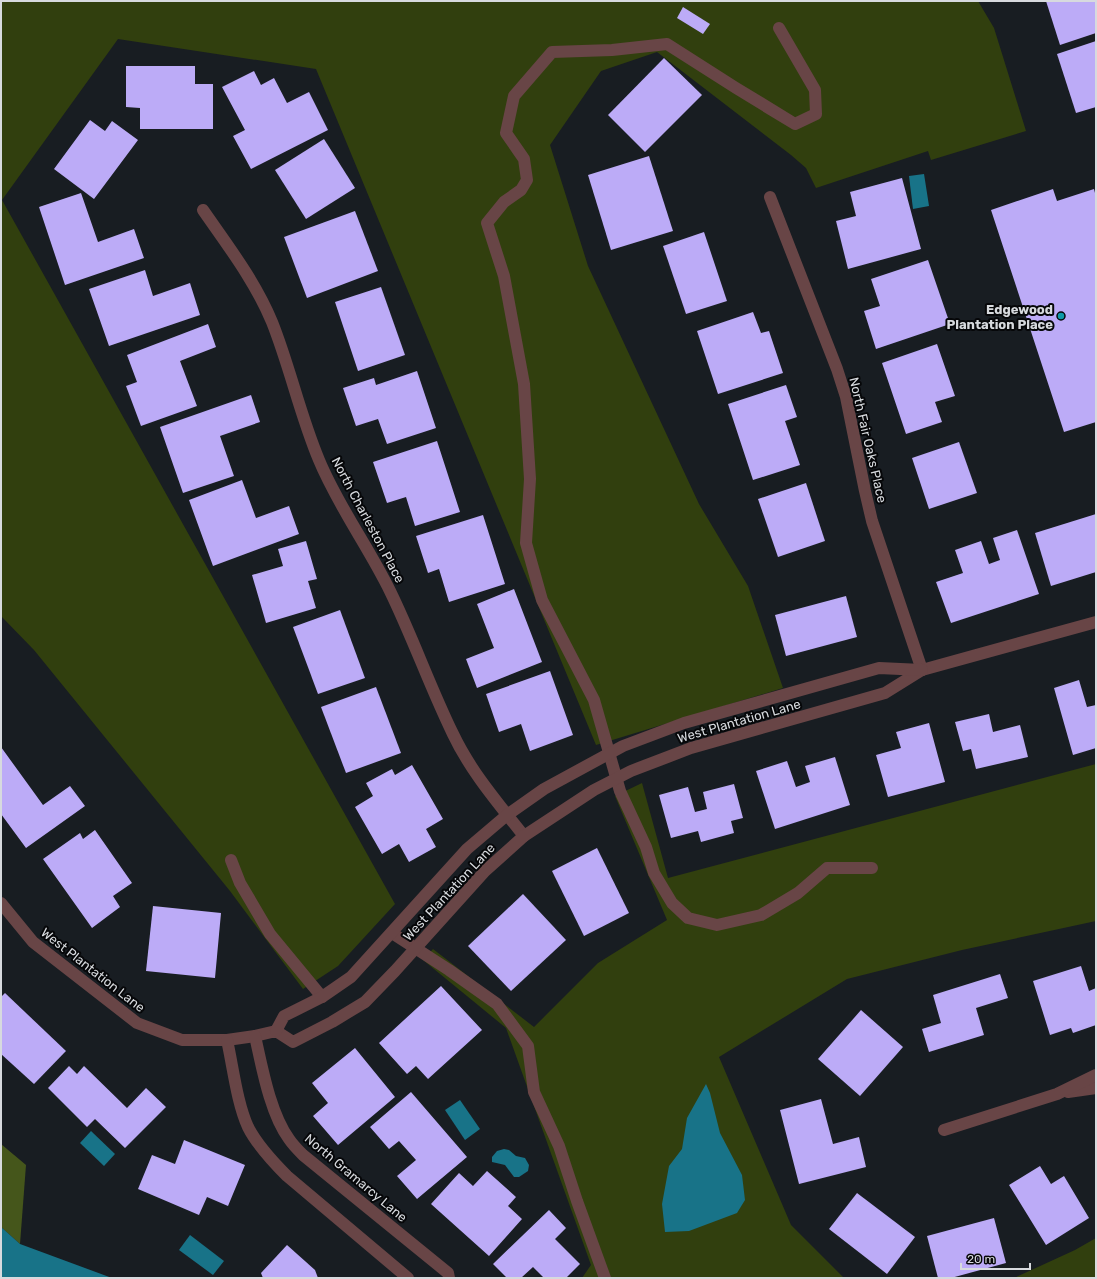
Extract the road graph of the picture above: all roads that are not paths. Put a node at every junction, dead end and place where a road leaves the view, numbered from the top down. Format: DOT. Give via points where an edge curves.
graph roads {
  1 [pos="779,28"];
  2 [pos="770,197"];
  3 [pos="203,210"];
  4 [pos="1096,622"];
  5 [pos="922,670"];
  6 [pos="609,753"];
  7 [pos="617,778"];
  8 [pos="507,815"];
  9 [pos="524,836"];
  10 [pos="231,860"];
  11 [pos="872,868"];
  12 [pos="1,903"];
  13 [pos="392,933"];
  14 [pos="415,948"];
  15 [pos="322,997"];
  16 [pos="276,1031"];
  17 [pos="255,1036"];
  18 [pos="227,1040"];
  19 [pos="1096,1075"];
  20 [pos="1096,1088"];
  21 [pos="1057,1094"];
  22 [pos="944,1130"];
  23 [pos="408,1278"];
  24 [pos="449,1278"];
  25 [pos="605,1278"];
  1 -- 6 [label="street" via="815,90 816,114 795,124 667,44 612,50 552,52 514,96 506,132 524,159 527,180 521,190 504,202 487,222 504,276 524,384 530,480 526,543 542,600 594,700"];
  2 -- 5 [label="street, North Fair Oaks Place" via="837,369 846,398 872,521"];
  3 -- 8 [label="street, North Charleston Place" via="236,256 272,321 319,459 337,498 389,589 453,735 483,785"];
  4 -- 5 [label="street, West Plantation Lane"];
  5 -- 6 [label="street, West Plantation Lane" via="879,668 684,723"];
  5 -- 7 [label="street, West Plantation Lane" via="885,693 691,748"];
  6 -- 7 [label="street"];
  6 -- 8 [label="street, West Plantation Lane" via="544,789"];
  7 -- 9 [label="street, West Plantation Lane"];
  7 -- 11 [label="street" via="654,873 672,903 688,918 717,925 761,915 798,893 827,868"];
  8 -- 9 [label="street, North Charleston Place"];
  8 -- 13 [label="street, West Plantation Lane" via="467,849"];
  9 -- 14 [label="street, West Plantation Lane" via="485,871"];
  10 -- 15 [label="street" via="240,883 270,934"];
  12 -- 18 [label="street, West Plantation Lane" via="33,942 137,1022 182,1040"];
  13 -- 14 [label="street"];
  13 -- 15 [label="street, West Plantation Lane" via="351,977"];
  14 -- 16 [label="street, West Plantation Lane" via="365,1002 332,1022 293,1042"];
  14 -- 25 [label="street" via="497,1004 528,1046 534,1092 559,1146"];
  15 -- 16 [label="street, West Plantation Lane" via="284,1016"];
  16 -- 17 [label="street, West Plantation Lane"];
  17 -- 18 [label="street, West Plantation Lane"];
  17 -- 24 [label="street, North Gramarcy Lane" via="267,1089 275,1113 288,1138 303,1155 448,1272"];
  18 -- 23 [label="street" via="240,1104 248,1128 268,1157"];
  19 -- 21 [label="street"];
  20 -- 21 [label="street"];
  21 -- 22 [label="street"];
}
